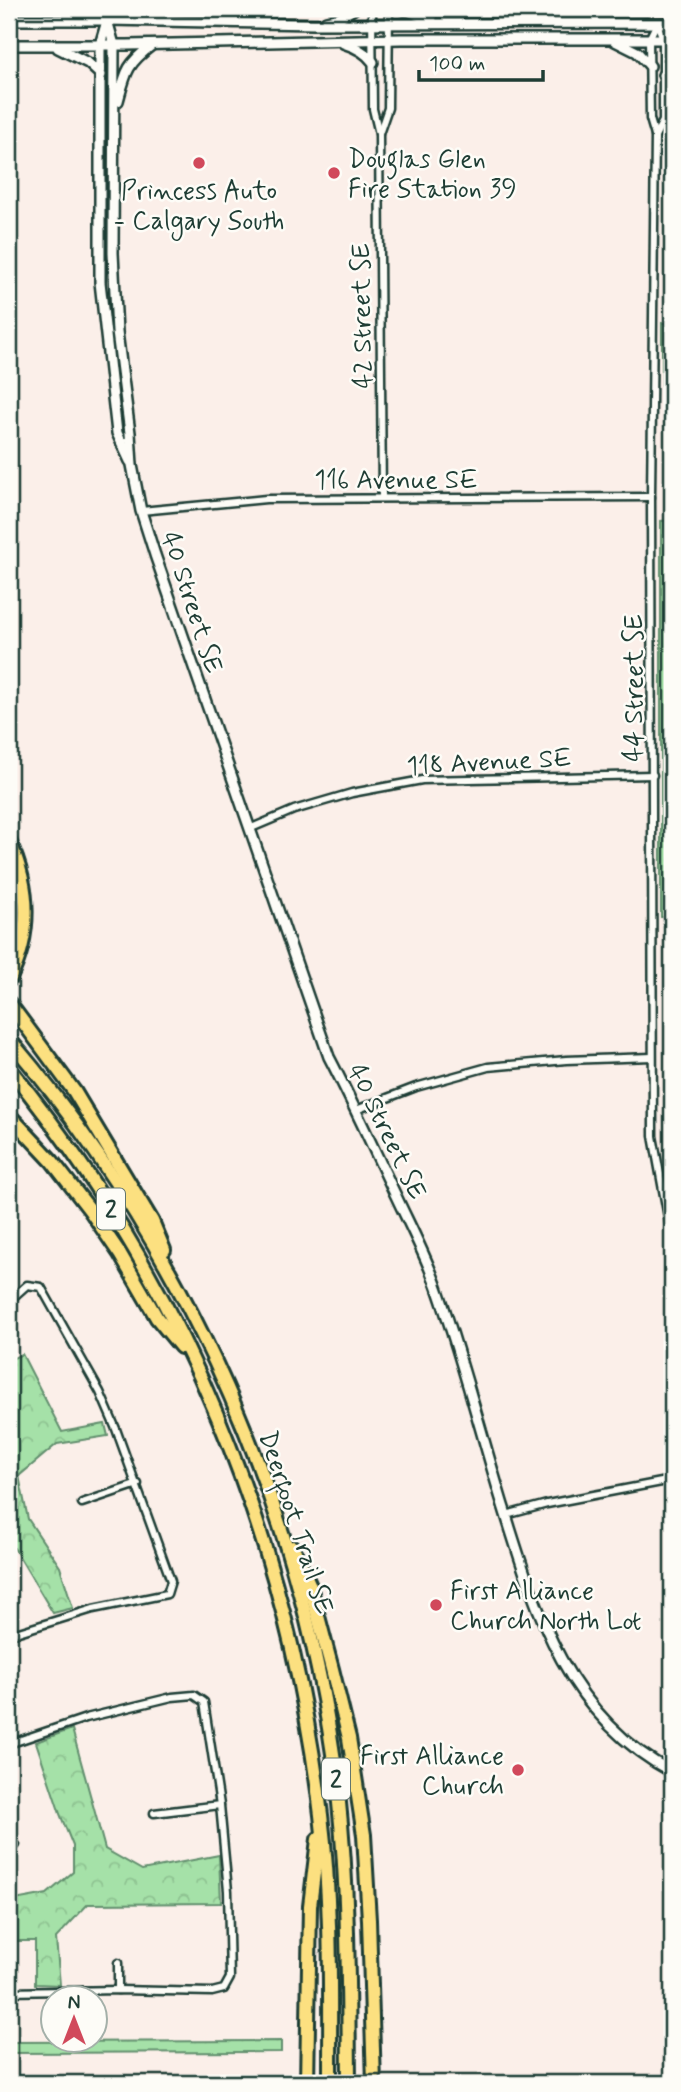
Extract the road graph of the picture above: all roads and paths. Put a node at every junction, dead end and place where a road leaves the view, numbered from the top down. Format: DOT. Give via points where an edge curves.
graph roads {
  1 [pos="354,9"];
  2 [pos="372,9"];
  3 [pos="389,9"];
  4 [pos="402,9"];
  5 [pos="9,20"];
  6 [pos="107,20"];
  7 [pos="444,23"];
  8 [pos="657,23"];
  9 [pos="672,23"];
  10 [pos="314,24"];
  11 [pos="372,24"];
  12 [pos="389,24"];
  13 [pos="649,39"];
  14 [pos="668,39"];
  15 [pos="331,40"];
  16 [pos="373,40"];
  17 [pos="389,40"];
  18 [pos="610,40"];
  19 [pos="9,45"];
  20 [pos="114,45"];
  21 [pos="152,45"];
  22 [pos="53,46"];
  23 [pos="100,46"];
  24 [pos="672,61"];
  25 [pos="373,62"];
  26 [pos="649,66"];
  27 [pos="101,75"];
  28 [pos="663,75"];
  29 [pos="114,112"];
  30 [pos="379,134"];
  31 [pos="655,136"];
  32 [pos="132,466"];
  33 [pos="651,497"];
  34 [pos="382,498"];
  35 [pos="141,511"];
  36 [pos="653,775"];
  37 [pos="249,829"];
  38 [pos="9,841"];
  39 [pos="9,980"];
  40 [pos="9,1003"];
  41 [pos="9,1039"];
  42 [pos="653,1058"];
  43 [pos="9,1068"];
  44 [pos="356,1110"];
  45 [pos="9,1115"];
  46 [pos="672,1239"];
  47 [pos="184,1299"];
  48 [pos="9,1301"];
  49 [pos="194,1362"];
  50 [pos="672,1480"];
  51 [pos="265,1483"];
  52 [pos="138,1484"];
  53 [pos="82,1503"];
  54 [pos="506,1515"];
  55 [pos="9,1635"];
  56 [pos="9,1744"];
  57 [pos="672,1772"];
  58 [pos="220,1805"];
  59 [pos="153,1813"];
  60 [pos="321,1815"];
  61 [pos="9,1837"];
  62 [pos="16,1845"];
  63 [pos="118,1963"];
  64 [pos="118,1990"];
  65 [pos="9,1992"];
  66 [pos="307,2083"];
  67 [pos="330,2083"];
  68 [pos="349,2083"];
  69 [pos="374,2083"];
  1 -- 10 [label="street"];
  2 -- 11 [label="street, 42 Street SE"];
  3 -- 12 [label="street, 42 Street SE"];
  4 -- 7 [label="street"];
  5 -- 6 [label="street"];
  6 -- 10 [label="street"];
  6 -- 20 [label="street, 40 Street SE"];
  6 -- 23 [label="street, 40 Street SE"];
  7 -- 8 [label="street"];
  7 -- 12 [label="street"];
  8 -- 9 [label="street"];
  8 -- 13 [label="street, 44 Street SE"];
  8 -- 14 [label="street, 44 Street SE"];
  10 -- 11 [label="street"];
  11 -- 12 [label="street"];
  11 -- 16 [label="street, 42 Street SE"];
  12 -- 17 [label="street, 42 Street SE"];
  13 -- 14 [label="street"];
  13 -- 18 [label="street"];
  13 -- 26 [label="street, 44 Street SE"];
  14 -- 28 [label="street, 44 Street SE"];
  15 -- 16 [label="street"];
  15 -- 21 [label="street"];
  15 -- 25 [label="street" via="353,46"];
  16 -- 17 [label="street"];
  16 -- 25 [label="street, 42 Street SE"];
  17 -- 18 [label="street"];
  17 -- 30 [label="street, 42 Street SE" via="388,108"];
  18 -- 26 [label="street" via="637,52"];
  19 -- 22 [label="street"];
  20 -- 21 [label="street"];
  20 -- 23 [label="street"];
  20 -- 29 [label="street, 40 Street SE"];
  21 -- 29 [label="street" via="132,61"];
  22 -- 23 [label="street"];
  22 -- 27 [label="street" via="88,62"];
  23 -- 27 [label="street, 40 Street SE"];
  24 -- 28 [label="street"];
  25 -- 30 [label="street, 42 Street SE" via="373,108"];
  26 -- 31 [label="street, 44 Street SE" via="650,119"];
  27 -- 32 [label="street, 40 Street SE" via="100,282 117,433"];
  28 -- 31 [label="street, 44 Street SE" via="663,121"];
  29 -- 32 [label="street, 40 Street SE" via="117,332"];
  30 -- 34 [label="street, 42 Street SE"];
  31 -- 33 [label="street, 44 Street SE"];
  32 -- 35 [label="street, 40 Street SE"];
  33 -- 34 [label="street, 116 Avenue SE"];
  33 -- 36 [label="street, 44 Street SE"];
  34 -- 35 [label="street, 116 Avenue SE" via="266,499"];
  35 -- 37 [label="street, 40 Street SE"];
  36 -- 37 [label="street, 118 Avenue SE" via="422,780 328,800"];
  36 -- 42 [label="street, 44 Street SE"];
  37 -- 44 [label="street, 40 Street SE" via="329,1058"];
  38 -- 39 [label="highway" via="26,900 19,958"];
  40 -- 47 [label="highway" via="74,1091 152,1221"];
  41 -- 47 [label="highway, Deerfoot Trail SE / 2" via="108,1170"];
  42 -- 44 [label="street" via="488,1067"];
  42 -- 46 [label="street, 44 Street SE" via="653,1136"];
  43 -- 49 [label="highway, Deerfoot Trail SE / 2" via="96,1186 152,1279"];
  44 -- 54 [label="street, 40 Street SE" via="439,1292"];
  45 -- 49 [label="highway" via="99,1222 157,1318"];
  47 -- 51 [label="highway, Deerfoot Trail SE / 2"];
  48 -- 52 [label="street" via="27,1285 41,1287 100,1392"];
  49 -- 60 [label="highway, Deerfoot Trail SE / 2" via="247,1490 280,1596 305,1706"];
  50 -- 54 [label="street"];
  51 -- 68 [label="highway, Deerfoot Trail SE / 2" via="291,1563 329,1727 345,1863"];
  51 -- 69 [label="highway" via="310,1586 349,1738 364,1835"];
  52 -- 53 [label="street"];
  52 -- 55 [label="street" via="171,1581 167,1594 93,1609"];
  54 -- 57 [label="street, 40 Street SE" via="536,1608 572,1681 596,1713 650,1760"];
  56 -- 58 [label="street" via="119,1709 194,1695 204,1702"];
  58 -- 59 [label="street"];
  58 -- 64 [label="street" via="230,1978 224,1989"];
  60 -- 66 [label="highway" via="310,1906"];
  60 -- 67 [label="highway, Deerfoot Trail SE / 2" via="328,1905"];
  61 -- 62 [label="street"];
  63 -- 64 [label="street"];
  64 -- 65 [label="street"];
}
